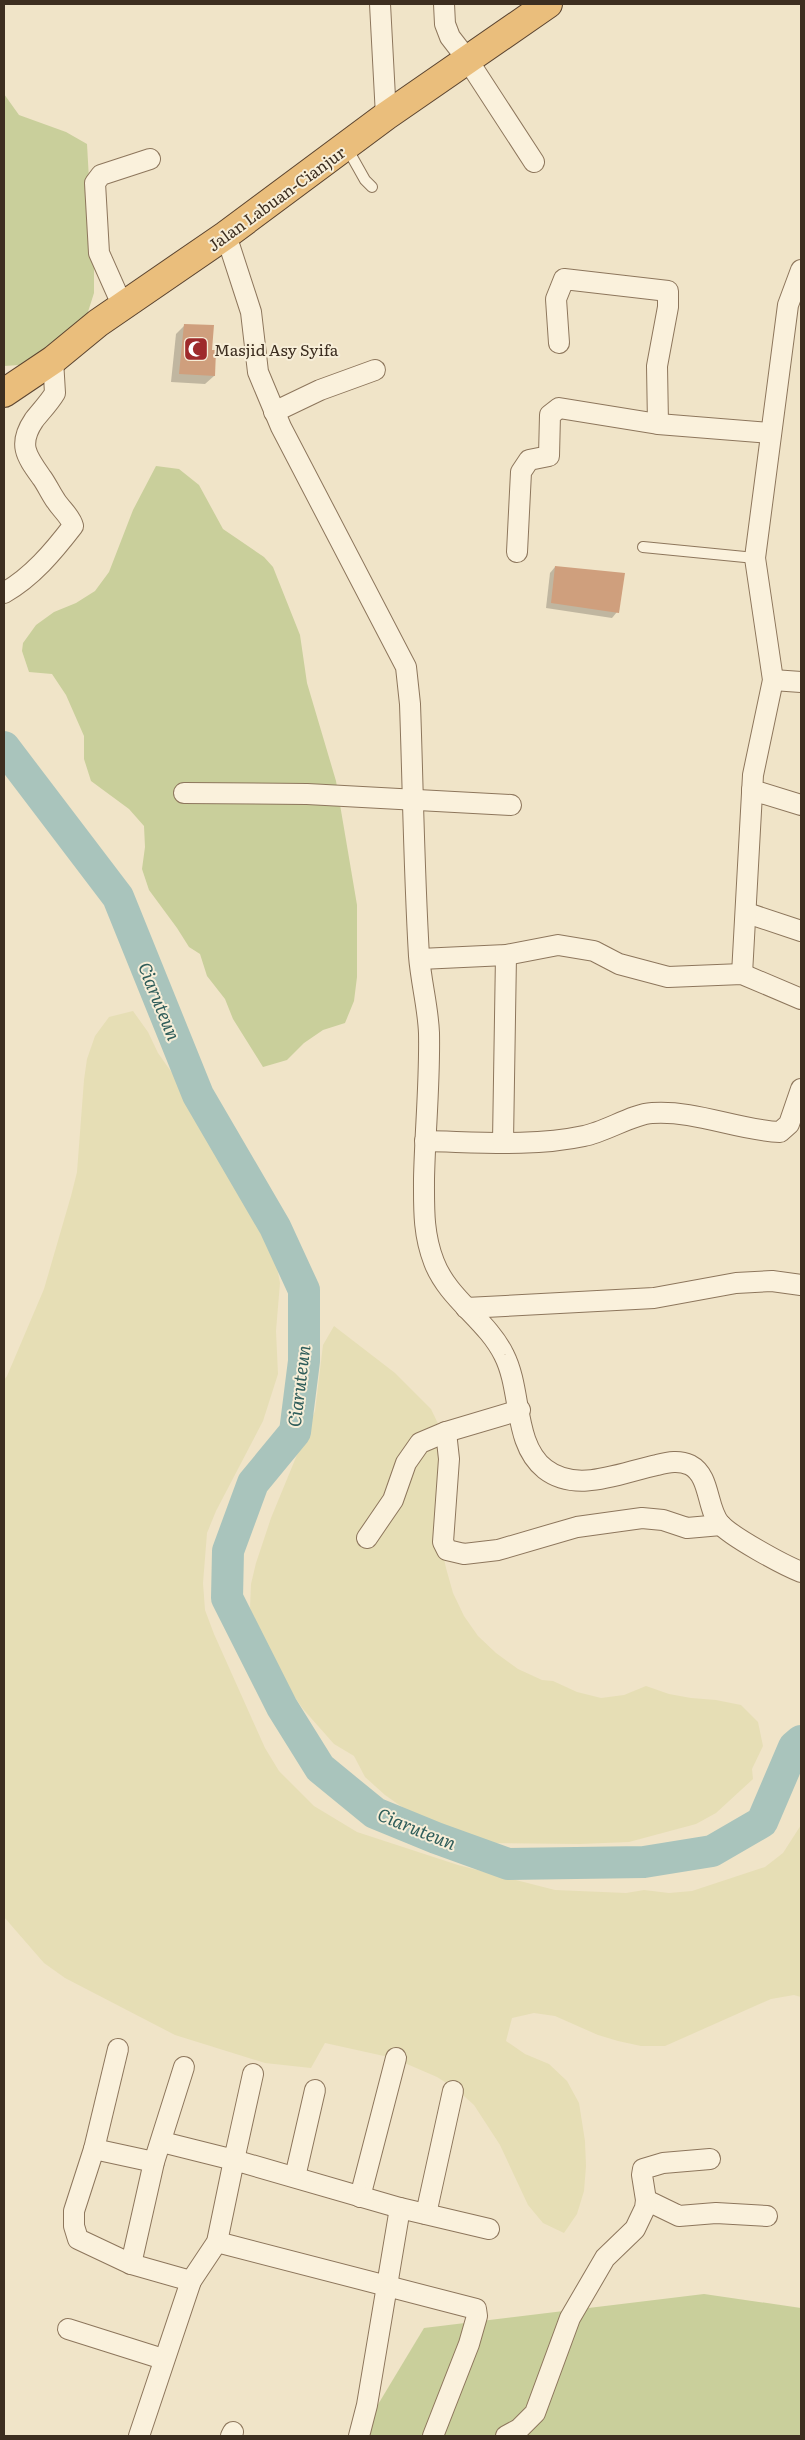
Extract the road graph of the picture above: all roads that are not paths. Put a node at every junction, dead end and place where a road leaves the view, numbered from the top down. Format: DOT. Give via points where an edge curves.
graph roads {
  1 [pos="380,4"];
  2 [pos="444,4"];
  3 [pos="548,4"];
  4 [pos="467,59"];
  5 [pos="386,116"];
  6 [pos="346,147"];
  7 [pos="150,159"];
  8 [pos="534,162"];
  9 [pos="372,187"];
  10 [pos="226,235"];
  11 [pos="801,270"];
  12 [pos="122,308"];
  13 [pos="559,342"];
  14 [pos="53,360"];
  15 [pos="375,370"];
  16 [pos="4,393"];
  17 [pos="274,412"];
  18 [pos="658,424"];
  19 [pos="772,433"];
  20 [pos="643,547"];
  21 [pos="517,552"];
  22 [pos="755,558"];
  23 [pos="4,593"];
  24 [pos="773,680"];
  25 [pos="801,682"];
  26 [pos="752,790"];
  27 [pos="184,793"];
  28 [pos="413,798"];
  29 [pos="510,805"];
  30 [pos="801,805"];
  31 [pos="747,913"];
  32 [pos="801,931"];
  33 [pos="506,955"];
  34 [pos="420,959"];
  35 [pos="742,974"];
  36 [pos="801,999"];
  37 [pos="801,1089"];
  38 [pos="425,1141"];
  39 [pos="503,1142"];
  40 [pos="801,1285"];
  41 [pos="466,1308"];
  42 [pos="520,1410"];
  43 [pos="446,1432"];
  44 [pos="721,1525"];
  45 [pos="368,1538"];
  46 [pos="801,1572"];
  47 [pos="118,2049"];
  48 [pos="396,2058"];
  49 [pos="184,2067"];
  50 [pos="254,2074"];
  51 [pos="315,2090"];
  52 [pos="453,2091"];
  53 [pos="162,2142"];
  54 [pos="94,2149"];
  55 [pos="710,2159"];
  56 [pos="234,2160"];
  57 [pos="154,2162"];
  58 [pos="294,2177"];
  59 [pos="360,2197"];
  60 [pos="646,2200"];
  61 [pos="400,2208"];
  62 [pos="426,2214"];
  63 [pos="767,2216"];
  64 [pos="488,2229"];
  65 [pos="217,2242"];
  66 [pos="131,2264"];
  67 [pos="191,2281"];
  68 [pos="387,2288"];
  69 [pos="68,2329"];
  70 [pos="163,2359"];
  71 [pos="138,2436"];
  72 [pos="359,2436"];
  73 [pos="433,2436"];
  74 [pos="506,2436"];
  1 -- 5 [label="street"];
  2 -- 4 [label="street" via="445,24 450,37"];
  3 -- 4 [label="highway, Jalan Labuan-Cianjur"];
  4 -- 5 [label="highway, Jalan Labuan-Cianjur"];
  4 -- 8 [label="street"];
  5 -- 6 [label="highway, Jalan Labuan-Cianjur"];
  6 -- 9 [label="lane"];
  6 -- 10 [label="highway, Jalan Labuan-Cianjur"];
  7 -- 12 [label="street" via="101,175 96,183 99,253"];
  10 -- 12 [label="highway, Jalan Labuan-Cianjur"];
  10 -- 17 [label="street" via="251,312 258,372"];
  11 -- 19 [label="street" via="788,305"];
  12 -- 14 [label="highway, Jalan Labuan-Cianjur"];
  13 -- 18 [label="street" via="556,299 564,280 668,291 657,366"];
  14 -- 16 [label="highway, Jalan Labuan-Cianjur"];
  14 -- 23 [label="street" via="55,393 34,421 24,447 29,462 72,520 73,526 50,555"];
  15 -- 17 [label="street" via="320,390"];
  17 -- 28 [label="street" via="406,667"];
  18 -- 19 [label="street"];
  18 -- 21 [label="street" via="559,408 550,415 549,456 529,460 521,472"];
  19 -- 22 [label="street"];
  20 -- 22 [label="lane"];
  22 -- 24 [label="street"];
  24 -- 25 [label="street"];
  24 -- 26 [label="street"];
  26 -- 30 [label="street"];
  26 -- 31 [label="street"];
  27 -- 28 [label="street"];
  28 -- 29 [label="street"];
  28 -- 34 [label="street"];
  31 -- 32 [label="street"];
  31 -- 35 [label="street"];
  33 -- 34 [label="street"];
  33 -- 35 [label="street" via="558,945 594,951 620,964 668,977"];
  33 -- 39 [label="street"];
  34 -- 38 [label="street" via="429,1032"];
  35 -- 36 [label="street"];
  37 -- 39 [label="street" via="789,1124 780,1132 650,1113 585,1136"];
  38 -- 39 [label="street"];
  38 -- 41 [label="street" via="424,1228 434,1263 453,1295"];
  40 -- 41 [label="street" via="772,1281 736,1283 654,1298"];
  41 -- 42 [label="street" via="504,1354"];
  42 -- 43 [label="street"];
  42 -- 44 [label="street" via="530,1454 556,1476 570,1482 583,1481 682,1462 693,1466 703,1481"];
  43 -- 44 [label="street" via="449,1459 443,1542 448,1550 464,1554 498,1550 577,1527 642,1518 663,1520 687,1528"];
  43 -- 45 [label="street" via="420,1442 406,1463 393,1500"];
  44 -- 46 [label="street" via="783,1565"];
  47 -- 54 [label="street"];
  48 -- 59 [label="street"];
  49 -- 53 [label="street"];
  50 -- 56 [label="street"];
  51 -- 58 [label="street"];
  52 -- 62 [label="street"];
  53 -- 56 [label="street"];
  53 -- 57 [label="street"];
  54 -- 57 [label="street"];
  54 -- 66 [label="street" via="74,2211 76,2234 82,2242"];
  55 -- 60 [label="street" via="643,2168"];
  56 -- 58 [label="street"];
  56 -- 65 [label="street"];
  57 -- 66 [label="street"];
  58 -- 59 [label="street"];
  59 -- 61 [label="street"];
  60 -- 63 [label="street" via="679,2216 716,2213"];
  60 -- 74 [label="street" via="635,2230 605,2258 570,2318 535,2413 519,2429"];
  61 -- 62 [label="street"];
  61 -- 68 [label="street"];
  62 -- 64 [label="street"];
  65 -- 67 [label="street"];
  65 -- 68 [label="street"];
  66 -- 67 [label="street"];
  67 -- 70 [label="street"];
  68 -- 72 [label="street" via="368,2405"];
  68 -- 73 [label="street" via="476,2309 469,2344"];
  69 -- 70 [label="street"];
  70 -- 71 [label="street"];
}
